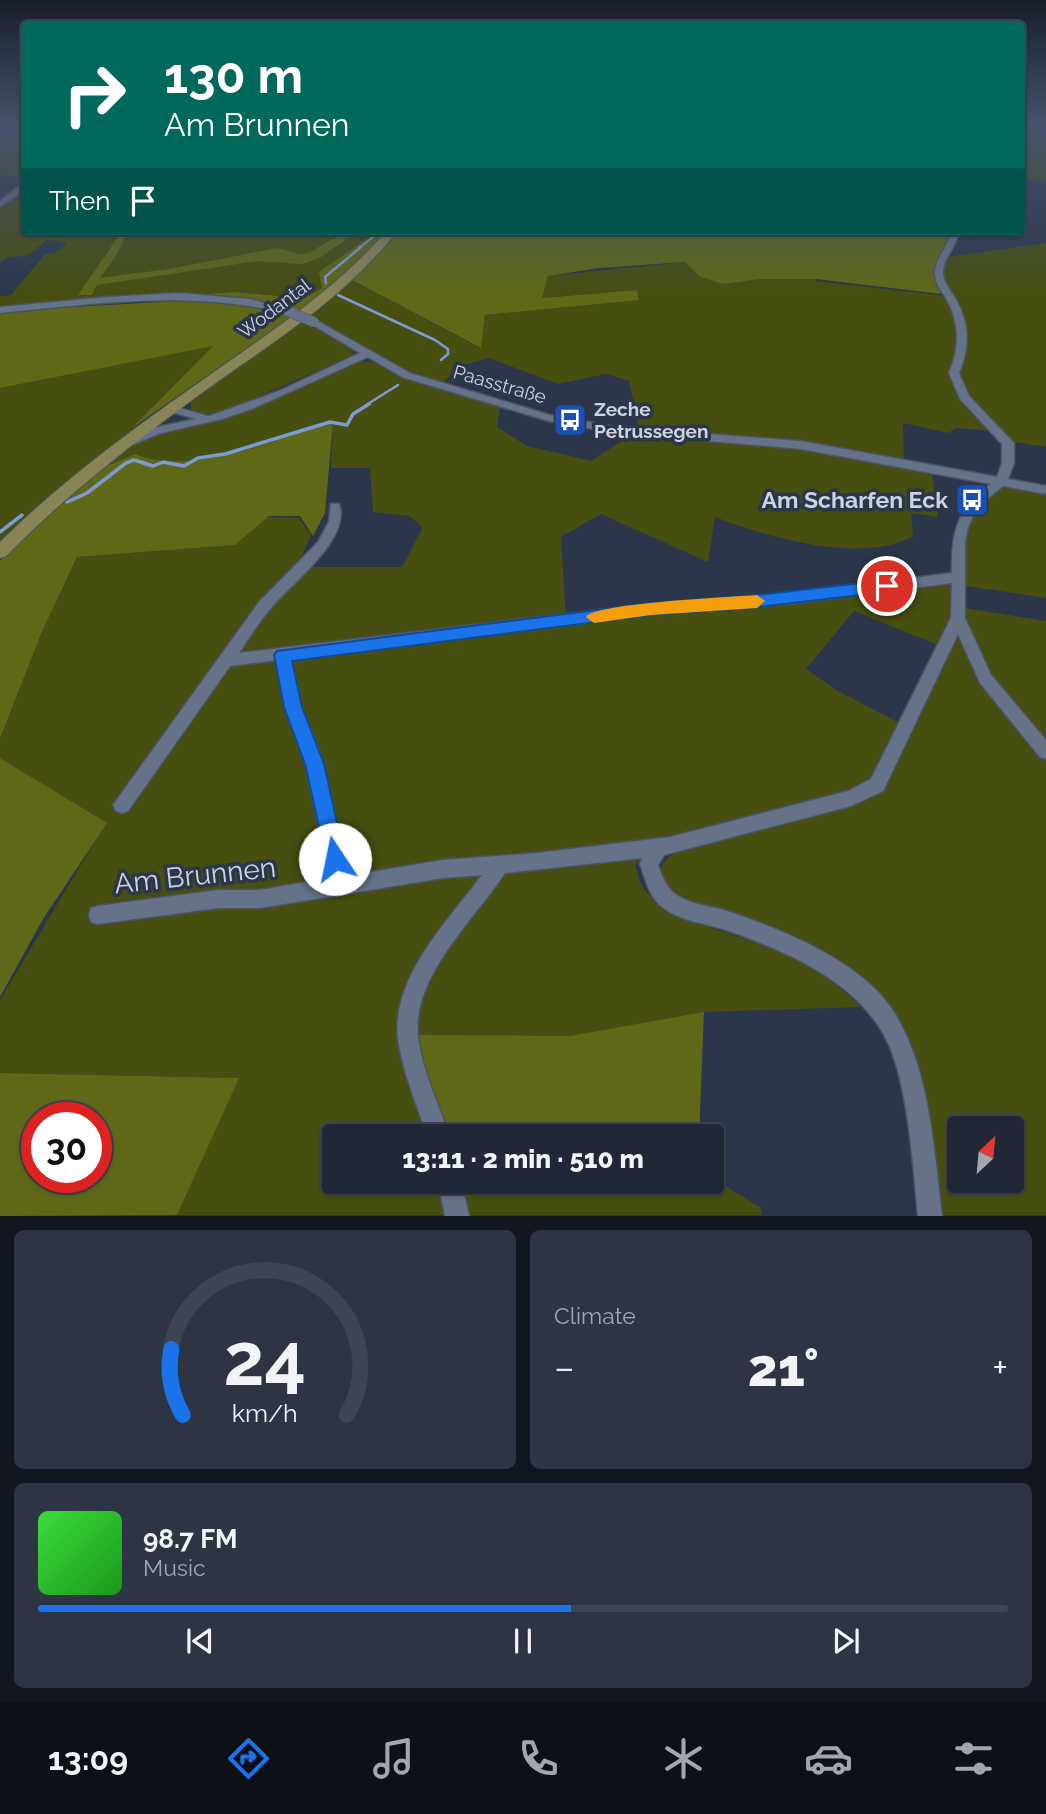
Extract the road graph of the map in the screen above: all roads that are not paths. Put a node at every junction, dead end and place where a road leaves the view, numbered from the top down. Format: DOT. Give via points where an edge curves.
graph roads {
  1 [pos="21,189"];
  2 [pos="0,205"];
  3 [pos="388,235"];
  4 [pos="954,235"];
  5 [pos="0,310"];
  6 [pos="366,354"];
  7 [pos="167,412"];
  8 [pos="212,418"];
  9 [pos="183,423"];
  10 [pos="126,444"];
  11 [pos="1001,482"];
  12 [pos="1046,490"];
  13 [pos="335,507"];
  14 [pos="0,552"];
  15 [pos="959,577"];
  16 [pos="958,618"];
  17 [pos="283,655"];
  18 [pos="228,660"];
  19 [pos="1046,752"];
  20 [pos="122,805"];
  21 [pos="659,847"];
  22 [pos="500,865"];
  23 [pos="340,886"];
  24 [pos="98,915"];
  25 [pos="434,1124"];
  26 [pos="452,1194"];
  27 [pos="457,1216"];
  28 [pos="930,1216"];
  1 -- 2 [label="street"];
  3 -- 7 [label="main road, Wodantal" via="343,282"];
  4 -- 11 [label="street" via="939,275 959,314 964,338 954,373 964,397 1008,443 1008,463"];
  5 -- 6 [label="street, Paasstraße, bridge" via="199,296 246,301 314,322"];
  6 -- 8 [label="street, Wodantal"];
  6 -- 11 [label="street, Paasstraße" via="422,381 589,426 801,446"];
  7 -- 8 [label="street"];
  7 -- 9 [label="street, Wodantal"];
  7 -- 10 [label="main road, Wodantal"];
  8 -- 9 [label="street, Wodantal"];
  9 -- 10 [label="street, Wodantal"];
  10 -- 14 [label="main road, Wodantal" via="48,506"];
  11 -- 12 [label="street, Paasstraße"];
  11 -- 15 [label="street" via="962,524 956,540"];
  13 -- 18 [label="street" via="335,522 323,545 264,606"];
  15 -- 16 [label="street"];
  15 -- 17 [label="street" via="795,598 651,609"];
  16 -- 19 [label="street" via="985,679"];
  16 -- 21 [label="street, Am Brunnen" via="877,785 851,798"];
  17 -- 18 [label="street"];
  17 -- 23 [label="street" via="293,707 311,750"];
  18 -- 20 [label="street"];
  21 -- 22 [label="street, Am Brunnen"];
  21 -- 28 [label="street" via="649,864 669,901 769,936 832,967 881,1011 899,1046 910,1088"];
  22 -- 23 [label="street, Am Brunnen"];
  22 -- 25 [label="street" via="422,975 410,1004 408,1035"];
  23 -- 24 [label="street, Am Brunnen"];
  26 -- 27 [label="street"];
}
